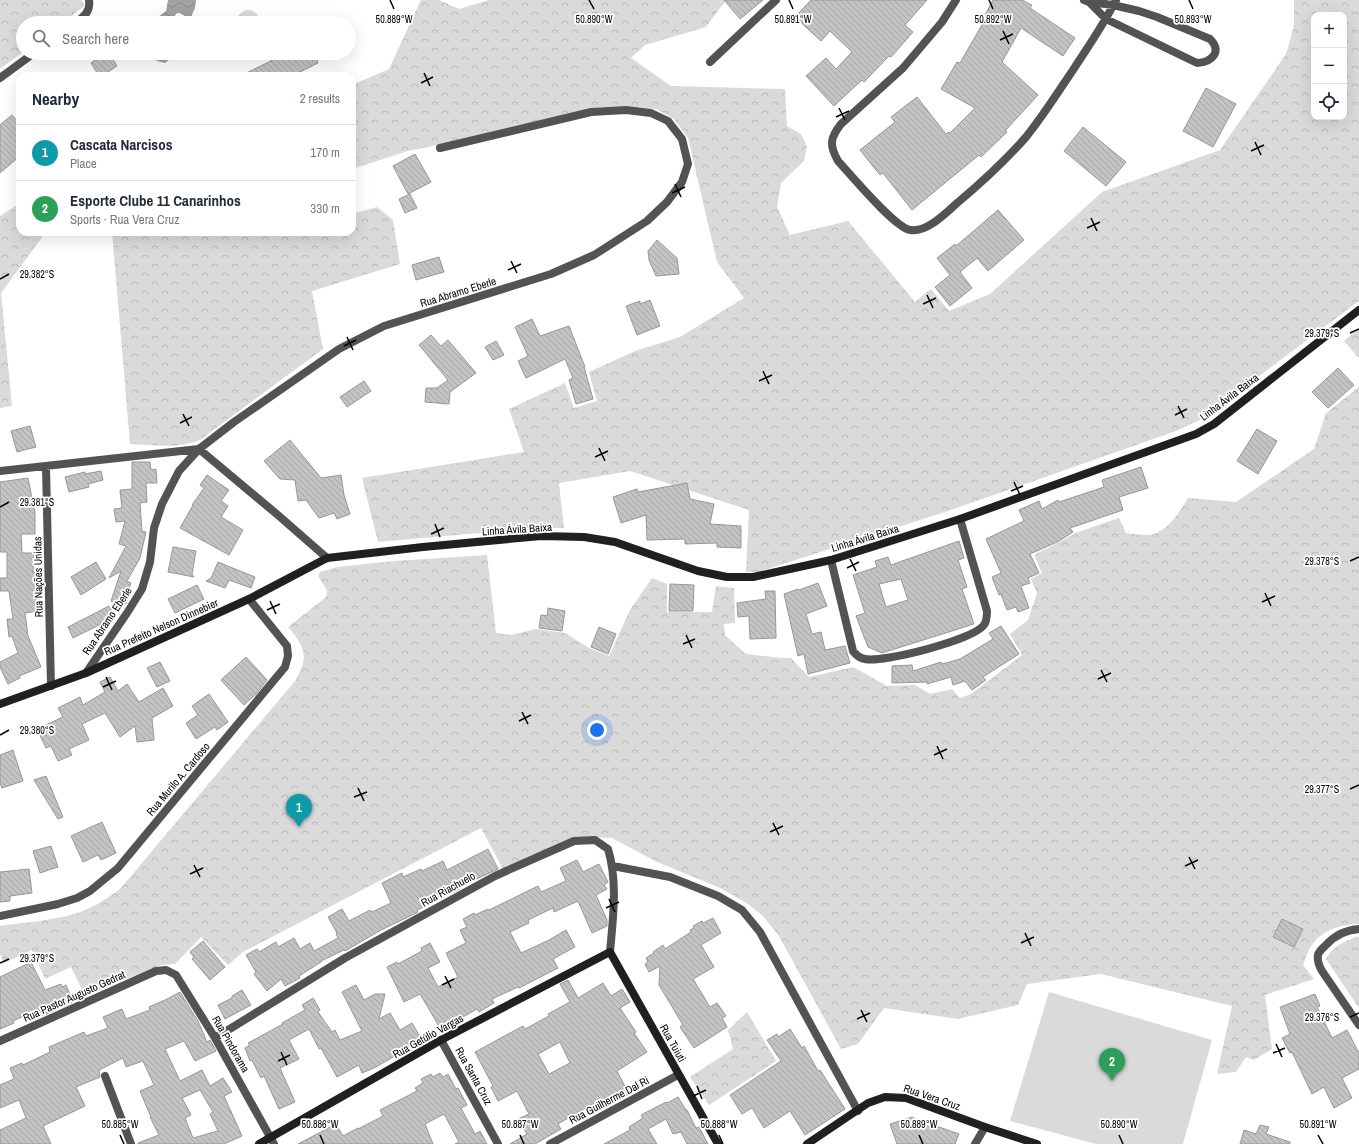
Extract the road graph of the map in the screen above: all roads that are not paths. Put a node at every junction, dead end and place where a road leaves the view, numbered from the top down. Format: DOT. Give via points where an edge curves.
graph roads {
  1 [pos="776,0"];
  2 [pos="956,0"];
  3 [pos="1087,1"];
  4 [pos="89,3"];
  5 [pos="1114,3"];
  6 [pos="84,16"];
  7 [pos="1106,19"];
  8 [pos="24,60"];
  9 [pos="710,62"];
  10 [pos="0,78"];
  11 [pos="440,148"];
  12 [pos="1359,310"];
  13 [pos="199,449"];
  14 [pos="46,467"];
  15 [pos="0,471"];
  16 [pos="960,519"];
  17 [pos="327,558"];
  18 [pos="831,560"];
  19 [pos="249,599"];
  20 [pos="86,673"];
  21 [pos="51,686"];
  22 [pos="0,704"];
  23 [pos="613,866"];
  24 [pos="0,916"];
  25 [pos="1359,929"];
  26 [pos="610,952"];
  27 [pos="156,970"];
  28 [pos="1359,1025"];
  29 [pos="215,1038"];
  30 [pos="442,1040"];
  31 [pos="0,1041"];
  32 [pos="678,1075"];
  33 [pos="104,1076"];
  34 [pos="858,1111"];
  35 [pos="985,1127"];
  36 [pos="272,1141"];
  37 [pos="131,1144"];
  38 [pos="259,1144"];
  39 [pos="498,1144"];
  40 [pos="550,1144"];
  41 [pos="718,1144"];
  42 [pos="807,1144"];
  43 [pos="975,1144"];
  44 [pos="1037,1144"];
  1 -- 9 [label="street"];
  2 -- 7 [label="street" via="942,22 903,68 841,124 834,133 832,142 832,151 838,161 894,221 910,230 921,229 937,221 984,180 1026,136"];
  3 -- 5 [label="street"];
  3 -- 7 [label="street"];
  4 -- 6 [label="street"];
  5 -- 7 [label="street"];
  5 -- 7 [label="street" via="1210,39 1216,49 1214,54 1210,60 1198,63"];
  8 -- 10 [label="street"];
  11 -- 13 [label="street, Rua Abramo Eberle" via="590,112 626,110 652,113 668,121 682,139 688,164 682,182 667,202 647,221 594,255 551,274 384,326 339,349"];
  12 -- 16 [label="street, Linha Ávila Baixa" via="1214,424 1196,434"];
  13 -- 14 [label="street"];
  13 -- 17 [label="street"];
  13 -- 20 [label="street, Rua Abramo Eberle" via="179,471 162,504 154,528 150,562 142,588"];
  14 -- 15 [label="street"];
  14 -- 21 [label="street, Rua Nações Unidas"];
  16 -- 18 [label="street, Linha Ávila Baixa"];
  16 -- 18 [label="street" via="987,611 987,620 983,627 951,642 908,654 866,660 859,658 853,651"];
  17 -- 18 [label="street, Linha Ávila Baixa" via="541,536 615,542 698,571 727,577 754,577"];
  17 -- 19 [label="street, Rua Prefeito Nelson Dinnebier"];
  19 -- 20 [label="street, Rua Prefeito Nelson Dinnebier"];
  19 -- 24 [label="street, Rua Murilo A. Cardoso" via="287,646 285,667 118,868 101,883 77,898"];
  20 -- 21 [label="street, Rua Prefeito Nelson Dinnebier"];
  21 -- 22 [label="street, Rua Prefeito Nelson Dinnebier"];
  23 -- 26 [label="street, Rua Riachuelo" via="614,912"];
  23 -- 29 [label="street, Rua Riachuelo" via="608,849 595,840 574,841 488,879 345,958"];
  23 -- 34 [label="street" via="670,877 718,896 742,910 760,932"];
  25 -- 28 [label="street" via="1340,933 1331,939 1321,950 1318,964"];
  26 -- 30 [label="street, Rua Getúlio Vargas"];
  26 -- 32 [label="street, Rua Tuiuti"];
  27 -- 29 [label="street, Rua Pindorama" via="166,970 176,975"];
  27 -- 31 [label="street, Rua Pastor Augusto Gedrat"];
  29 -- 36 [label="street, Rua Pindorama"];
  30 -- 36 [label="street, Rua Getúlio Vargas"];
  30 -- 39 [label="street, Rua Santa Cruz"];
  32 -- 40 [label="street, Rua Guilherme Dal Ri"];
  32 -- 41 [label="street, Rua Tuiuti"];
  33 -- 37 [label="street"];
  34 -- 35 [label="street, Rua Vera Cruz" via="879,1098 900,1097"];
  34 -- 42 [label="street, Rua Vera Cruz"];
  35 -- 43 [label="street"];
  35 -- 44 [label="street, Rua Vera Cruz"];
  36 -- 38 [label="street, Rua Getúlio Vargas"];
}
